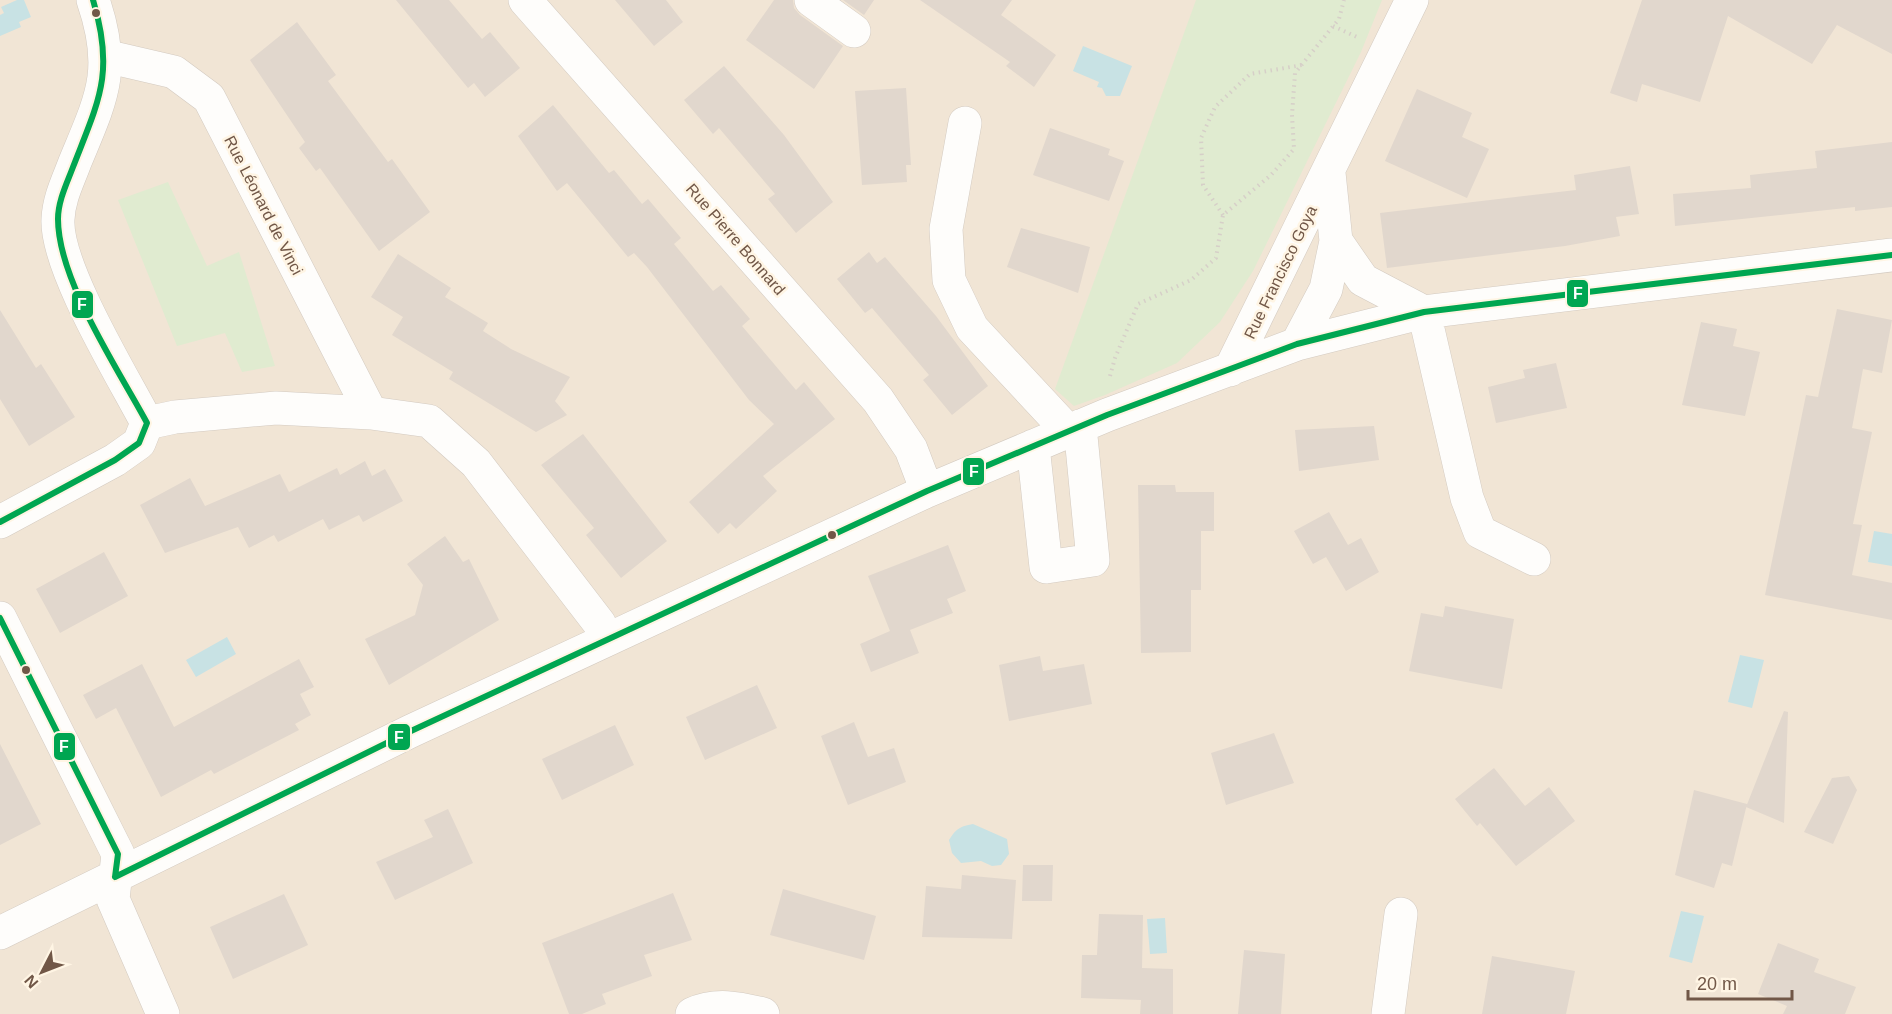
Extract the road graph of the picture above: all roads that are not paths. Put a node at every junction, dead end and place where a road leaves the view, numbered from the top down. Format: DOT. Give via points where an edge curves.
graph roads {
  1 [pos="93,0"];
  2 [pos="525,0"];
  3 [pos="811,0"];
  4 [pos="1412,0"];
  5 [pos="854,31"];
  6 [pos="105,56"];
  7 [pos="965,123"];
  8 [pos="1329,173"];
  9 [pos="1336,242"];
  10 [pos="1892,255"];
  11 [pos="1424,312"];
  12 [pos="1297,345"];
  13 [pos="1230,370"];
  14 [pos="371,413"];
  15 [pos="147,423"];
  16 [pos="1085,424"];
  17 [pos="1033,446"];
  18 [pos="927,491"];
  19 [pos="0,522"];
  20 [pos="1534,559"];
  21 [pos="0,618"];
  22 [pos="607,639"];
  23 [pos="115,877"];
  24 [pos="1401,914"];
  25 [pos="0,933"];
  26 [pos="163,1014"];
  27 [pos="692,1014"];
  28 [pos="764,1014"];
  29 [pos="1388,1014"];
  1 -- 6 [label="street" via="104,32"];
  2 -- 18 [label="street, Rue Pierre Bonnard" via="878,400 911,449"];
  3 -- 5 [label="street"];
  4 -- 8 [label="street, Rue Francisco Goya"];
  6 -- 14 [label="street, Rue Léonard de Vinci" via="174,72 209,98"];
  6 -- 15 [label="street" via="106,78 96,111 61,198 61,247 70,274"];
  7 -- 16 [label="street" via="946,229 949,280 972,328"];
  8 -- 9 [label="street, Rue Francisco Goya"];
  8 -- 13 [label="street, Rue Francisco Goya"];
  9 -- 11 [label="street, Rue Francisco Goya" via="1363,280"];
  9 -- 12 [label="street" via="1326,289"];
  10 -- 11 [label="street"];
  11 -- 12 [label="street"];
  11 -- 20 [label="street" via="1467,498 1480,532"];
  12 -- 13 [label="street"];
  13 -- 16 [label="street"];
  14 -- 15 [label="street" via="276,408"];
  14 -- 22 [label="street" via="429,421 476,463 599,623"];
  15 -- 19 [label="street" via="139,443 115,460"];
  16 -- 17 [label="street"];
  16 -- 17 [label="street" via="1093,560 1046,567"];
  17 -- 18 [label="street"];
  18 -- 22 [label="street"];
  21 -- 23 [label="street" via="118,854"];
  22 -- 23 [label="street"];
  23 -- 25 [label="street"];
  23 -- 26 [label="street" via="112,899"];
  24 -- 29 [label="street"];
  27 -- 28 [label="street" via="712,1006"];
}
